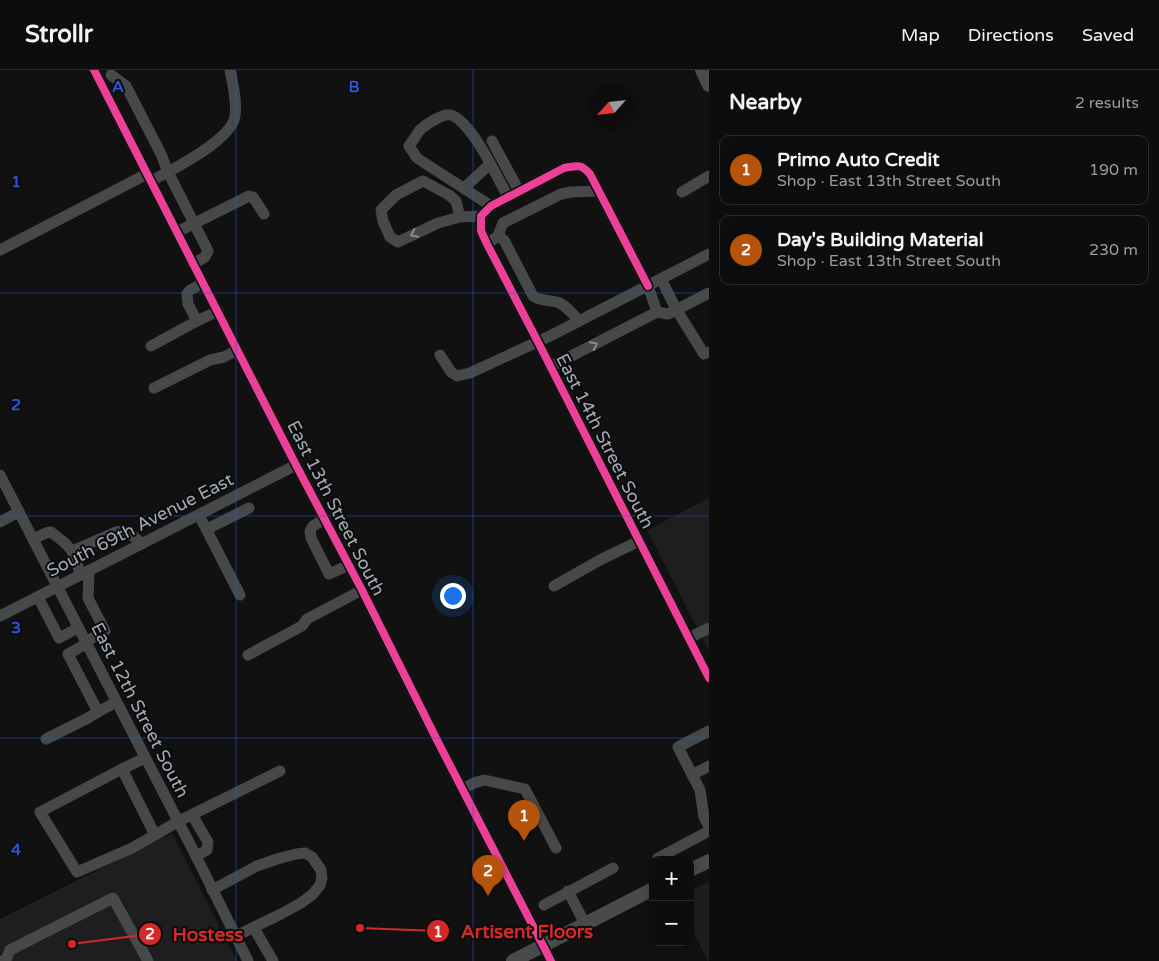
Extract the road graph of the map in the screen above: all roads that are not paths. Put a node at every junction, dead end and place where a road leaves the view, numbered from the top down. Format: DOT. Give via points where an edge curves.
graph roads {
  1 [pos="94,70"];
  2 [pos="230,70"];
  3 [pos="702,70"];
  4 [pos="112,73"];
  5 [pos="101,84"];
  6 [pos="709,85"];
  7 [pos="492,141"];
  8 [pos="490,164"];
  9 [pos="168,172"];
  10 [pos="709,176"];
  11 [pos="149,177"];
  12 [pos="464,188"];
  13 [pos="519,191"];
  14 [pos="599,191"];
  15 [pos="682,192"];
  16 [pos="508,197"];
  17 [pos="491,206"];
  18 [pos="186,208"];
  19 [pos="264,214"];
  20 [pos="481,216"];
  21 [pos="169,217"];
  22 [pos="460,217"];
  23 [pos="194,223"];
  24 [pos="177,232"];
  25 [pos="498,236"];
  26 [pos="487,244"];
  27 [pos="0,250"];
  28 [pos="709,254"];
  29 [pos="193,264"];
  30 [pos="661,279"];
  31 [pos="204,283"];
  32 [pos="648,286"];
  33 [pos="709,293"];
  34 [pos="532,296"];
  35 [pos="519,307"];
  36 [pos="676,309"];
  37 [pos="218,311"];
  38 [pos="657,312"];
  39 [pos="579,321"];
  40 [pos="197,322"];
  41 [pos="538,342"];
  42 [pos="151,346"];
  43 [pos="237,350"];
  44 [pos="709,352"];
  45 [pos="440,355"];
  46 [pos="550,367"];
  47 [pos="154,388"];
  48 [pos="296,465"];
  49 [pos="0,475"];
  50 [pos="249,508"];
  51 [pos="19,512"];
  52 [pos="200,515"];
  53 [pos="325,519"];
  54 [pos="0,522"];
  55 [pos="207,530"];
  56 [pos="33,539"];
  57 [pos="640,541"];
  58 [pos="142,544"];
  59 [pos="72,551"];
  60 [pos="349,564"];
  61 [pos="85,573"];
  62 [pos="554,586"];
  63 [pos="57,587"];
  64 [pos="362,590"];
  65 [pos="240,595"];
  66 [pos="38,597"];
  67 [pos="0,616"];
  68 [pos="78,628"];
  69 [pos="709,628"];
  70 [pos="689,638"];
  71 [pos="86,643"];
  72 [pos="248,655"];
  73 [pos="709,678"];
  74 [pos="116,702"];
  75 [pos="98,712"];
  76 [pos="709,731"];
  77 [pos="46,738"];
  78 [pos="145,758"];
  79 [pos="709,766"];
  80 [pos="122,769"];
  81 [pos="280,771"];
  82 [pos="692,775"];
  83 [pos="463,789"];
  84 [pos="192,815"];
  85 [pos="178,822"];
  86 [pos="709,829"];
  87 [pos="155,835"];
  88 [pos="556,848"];
  89 [pos="196,856"];
  90 [pos="662,856"];
  91 [pos="709,861"];
  92 [pos="613,868"];
  93 [pos="694,868"];
  94 [pos="212,890"];
  95 [pos="568,892"];
  96 [pos="649,892"];
  97 [pos="544,905"];
  98 [pos="585,924"];
  99 [pos="254,928"];
  100 [pos="236,936"];
  101 [pos="260,940"];
  102 [pos="543,946"];
  103 [pos="243,950"];
  104 [pos="5,960"];
  105 [pos="148,961"];
  106 [pos="248,961"];
  107 [pos="273,961"];
  108 [pos="513,961"];
  109 [pos="551,961"];
  1 -- 5 [label="street, East 13th Street South"];
  2 -- 9 [label="street" via="235,118 228,131"];
  3 -- 6 [label="main road"];
  4 -- 5 [label="street"];
  4 -- 9 [label="street" via="126,86"];
  5 -- 11 [label="street, East 13th Street South"];
  7 -- 13 [label="street"];
  8 -- 12 [label="street"];
  8 -- 12 [label="street" via="462,122 450,115 435,119 420,130 409,146 418,158"];
  8 -- 16 [label="street"];
  9 -- 11 [label="street"];
  9 -- 18 [label="street"];
  10 -- 15 [label="street"];
  11 -- 21 [label="street, East 13th Street South"];
  11 -- 27 [label="street"];
  12 -- 17 [label="street"];
  13 -- 14 [label="street" via="564,168 577,166 590,174"];
  13 -- 16 [label="street"];
  14 -- 25 [label="street" via="561,194 503,223"];
  14 -- 32 [label="street"];
  16 -- 17 [label="street"];
  17 -- 20 [label="street"];
  18 -- 21 [label="street"];
  18 -- 23 [label="street"];
  19 -- 23 [label="street" via="249,196"];
  20 -- 22 [label="street"];
  20 -- 26 [label="street, East 14th Street South" via="481,231"];
  21 -- 24 [label="street, East 13th Street South"];
  22 -- 22 [label="street, one-way" via="438,222 398,242 390,237 382,221 381,210 396,195 423,181 456,201"];
  23 -- 24 [label="street"];
  23 -- 29 [label="street" via="208,252"];
  24 -- 29 [label="street, East 13th Street South"];
  25 -- 26 [label="street"];
  25 -- 34 [label="street" via="504,240"];
  26 -- 35 [label="street, East 14th Street South"];
  28 -- 30 [label="street"];
  29 -- 31 [label="street, East 13th Street South"];
  30 -- 32 [label="street"];
  30 -- 36 [label="street"];
  31 -- 37 [label="street, East 13th Street South"];
  31 -- 40 [label="street" via="187,294"];
  32 -- 38 [label="street"];
  32 -- 39 [label="street"];
  33 -- 36 [label="street"];
  34 -- 35 [label="street"];
  34 -- 39 [label="street" via="558,302 572,311"];
  35 -- 41 [label="street, East 14th Street South"];
  36 -- 38 [label="street" via="668,314"];
  36 -- 44 [label="street" via="704,354"];
  37 -- 40 [label="street"];
  37 -- 43 [label="street, East 13th Street South"];
  46 -- 38 [label="street, one-way"];
  39 -- 41 [label="street"];
  40 -- 42 [label="street"];
  41 -- 45 [label="street" via="457,376 450,372"];
  41 -- 46 [label="street, East 14th Street South"];
  43 -- 47 [label="street"];
  43 -- 48 [label="street, East 13th Street South"];
  46 -- 57 [label="street, East 14th Street South"];
  48 -- 52 [label="street, South 69th Avenue East"];
  48 -- 53 [label="street, East 13th Street South"];
  49 -- 51 [label="street, East 12th Street South"];
  50 -- 55 [label="street"];
  51 -- 54 [label="street"];
  51 -- 56 [label="street, East 12th Street South"];
  52 -- 55 [label="street"];
  52 -- 58 [label="street, South 69th Avenue East"];
  53 -- 60 [label="street, East 13th Street South"];
  53 -- 60 [label="street" via="310,531 329,574"];
  55 -- 65 [label="street"];
  56 -- 59 [label="street" via="51,532"];
  56 -- 63 [label="street, East 12th Street South"];
  57 -- 62 [label="street"];
  57 -- 70 [label="street, East 14th Street South"];
  58 -- 59 [label="street" via="122,530"];
  58 -- 61 [label="street, South 69th Avenue East"];
  59 -- 61 [label="street"];
  60 -- 64 [label="street, East 13th Street South"];
  61 -- 63 [label="street, South 69th Avenue East"];
  61 -- 71 [label="street" via="88,598 105,631"];
  63 -- 66 [label="street, South 69th Avenue East"];
  63 -- 68 [label="street, East 12th Street South"];
  64 -- 72 [label="street"];
  64 -- 83 [label="street, East 13th Street South"];
  66 -- 67 [label="street, South 69th Avenue East"];
  66 -- 68 [label="street" via="59,638"];
  68 -- 71 [label="street, East 12th Street South"];
  69 -- 70 [label="street"];
  70 -- 73 [label="street, East 14th Street South"];
  71 -- 74 [label="street, East 12th Street South"];
  71 -- 75 [label="street" via="68,654"];
  74 -- 75 [label="street"];
  74 -- 78 [label="street, East 12th Street South"];
  75 -- 77 [label="street"];
  76 -- 82 [label="street" via="678,747"];
  78 -- 80 [label="street"];
  78 -- 85 [label="street, East 12th Street South"];
  79 -- 82 [label="street"];
  80 -- 87 [label="street"];
  80 -- 87 [label="street" via="40,812 77,872"];
  81 -- 84 [label="street"];
  82 -- 86 [label="street" via="700,790"];
  83 -- 88 [label="street" via="484,780 525,789"];
  83 -- 102 [label="street, East 13th Street South"];
  84 -- 85 [label="street"];
  84 -- 89 [label="street" via="208,842 207,850"];
  85 -- 87 [label="street"];
  85 -- 89 [label="street, East 12th Street South"];
  86 -- 90 [label="street"];
  89 -- 94 [label="street, East 12th Street South"];
  91 -- 93 [label="main road"];
  92 -- 95 [label="street"];
  94 -- 99 [label="street" via="277,859 304,853 312,857 322,870 320,886 301,903"];
  94 -- 100 [label="street, East 12th Street South"];
  95 -- 97 [label="street"];
  95 -- 98 [label="street"];
  96 -- 98 [label="main road"];
  98 -- 102 [label="main road"];
  99 -- 100 [label="street"];
  99 -- 101 [label="street"];
  100 -- 103 [label="street, East 12th Street South"];
  101 -- 103 [label="street"];
  101 -- 107 [label="street"];
  102 -- 108 [label="main road"];
  102 -- 109 [label="street, East 13th Street South"];
  103 -- 106 [label="street, East 12th Street South"];
  104 -- 105 [label="street" via="10,950 113,898"];
}
